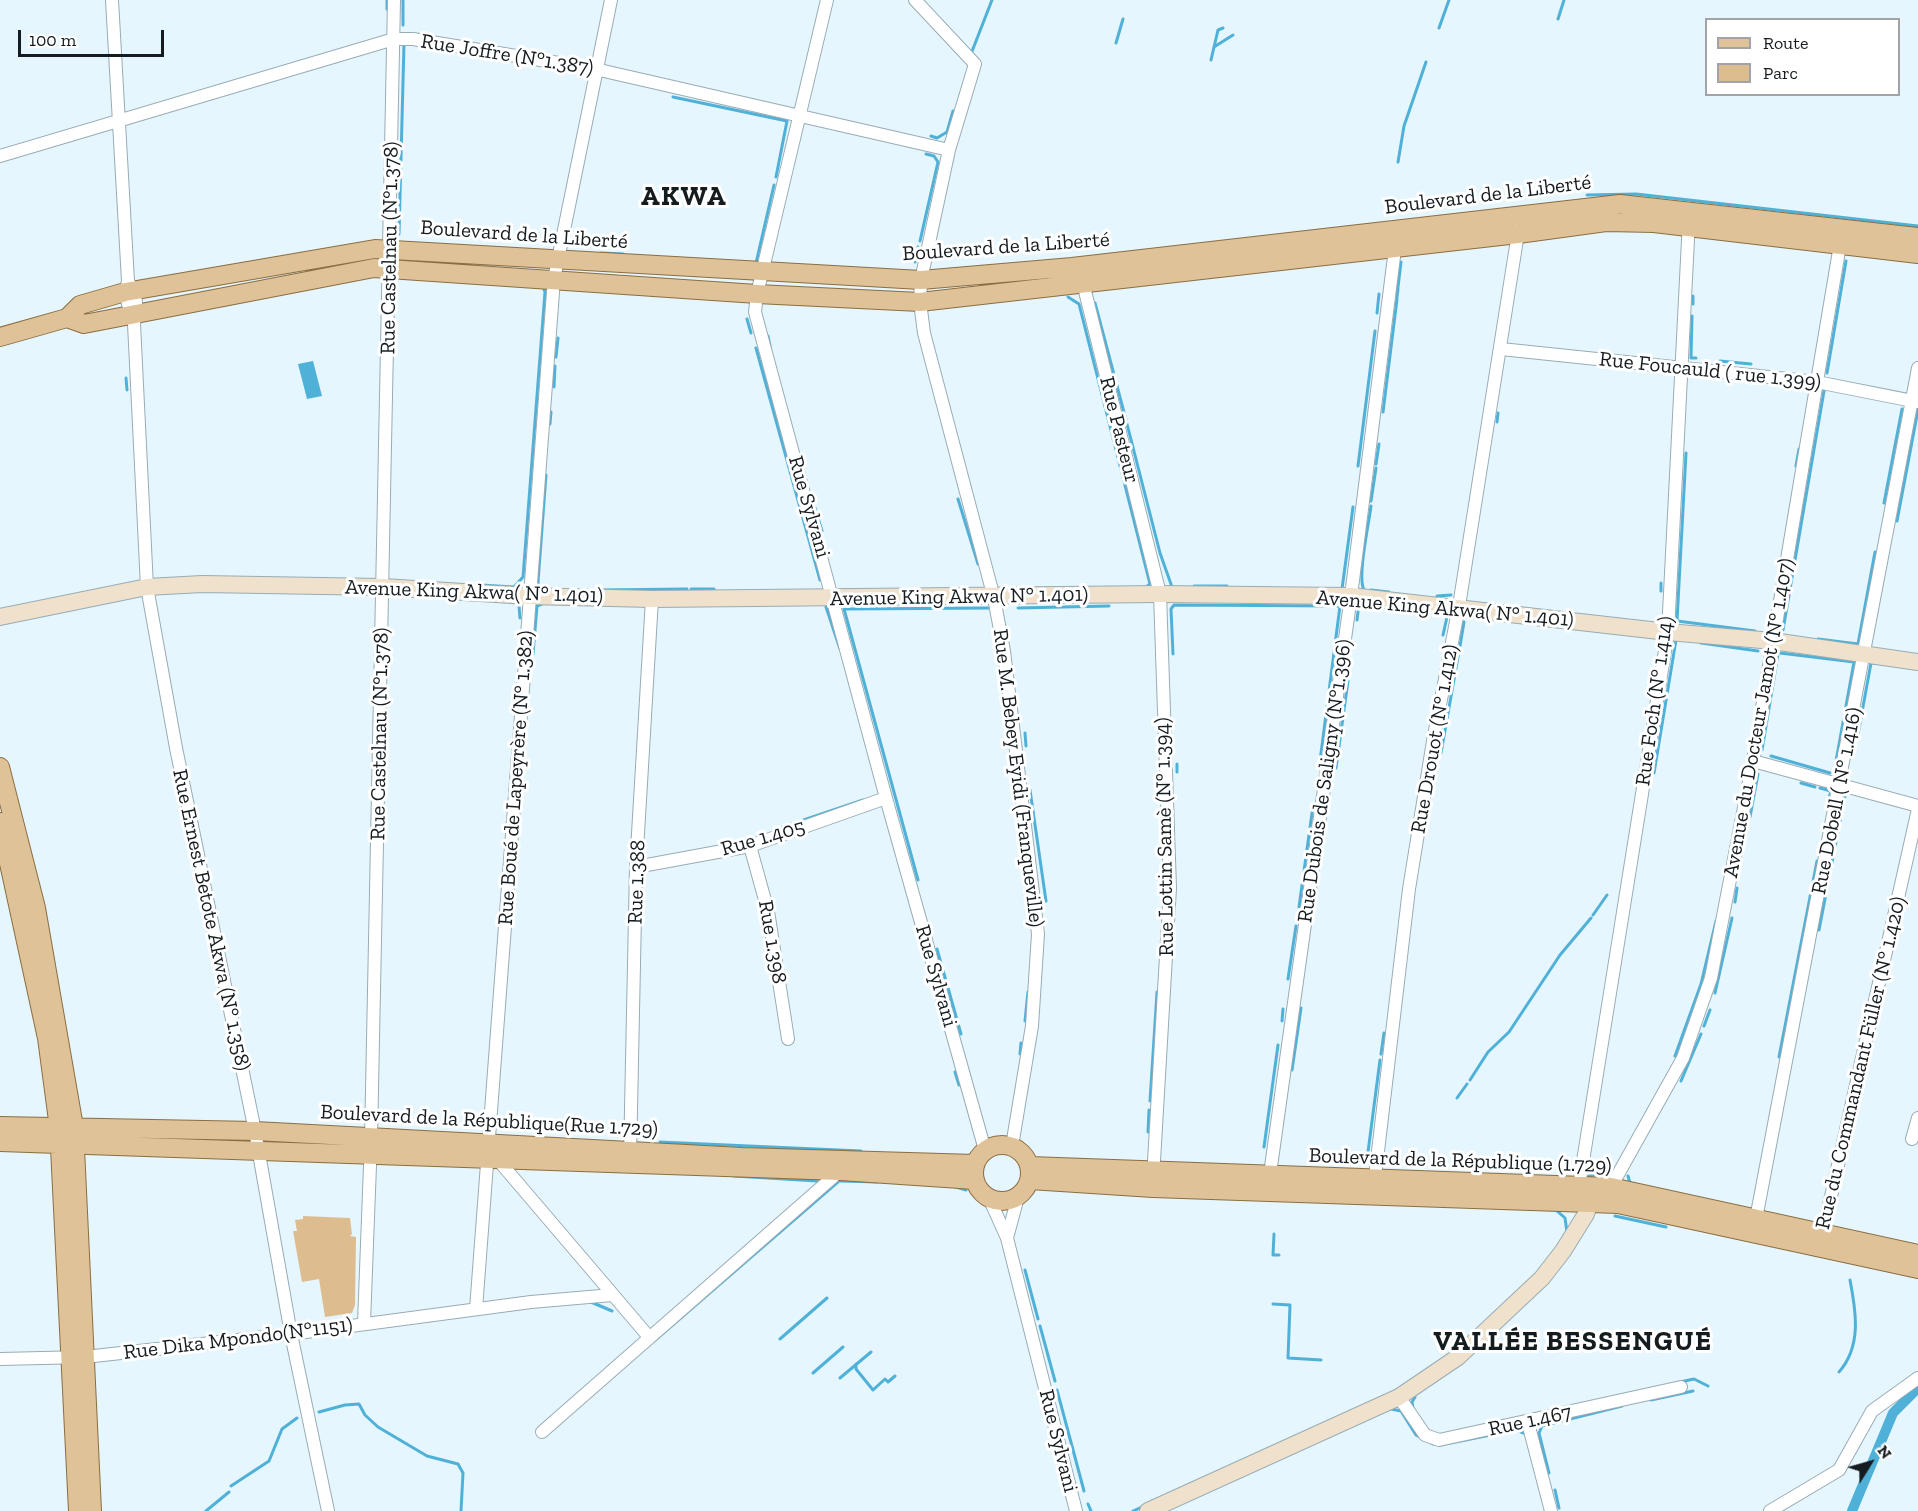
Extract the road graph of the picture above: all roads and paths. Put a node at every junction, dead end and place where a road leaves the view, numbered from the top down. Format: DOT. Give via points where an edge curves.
graph roads {
  1 [pos="112,0"];
  2 [pos="394,0"];
  3 [pos="611,0"];
  4 [pos="827,0"];
  5 [pos="915,0"];
  6 [pos="394,39"];
  7 [pos="595,69"];
  8 [pos="800,114"];
  9 [pos="119,120"];
  10 [pos="949,150"];
  11 [pos="0,156"];
  12 [pos="1522,213"];
  13 [pos="1689,219"];
  14 [pos="1398,228"];
  15 [pos="1518,234"];
  16 [pos="1842,236"];
  17 [pos="1918,237"];
  18 [pos="391,249"];
  19 [pos="1395,249"];
  20 [pos="1918,254"];
  21 [pos="557,259"];
  22 [pos="390,268"];
  23 [pos="762,271"];
  24 [pos="1082,274"];
  25 [pos="554,279"];
  26 [pos="921,280"];
  27 [pos="129,288"];
  28 [pos="757,294"];
  29 [pos="920,302"];
  30 [pos="133,317"];
  31 [pos="67,318"];
  32 [pos="0,337"];
  33 [pos="1501,350"];
  34 [pos="1681,368"];
  35 [pos="1918,368"];
  36 [pos="1817,382"];
  37 [pos="1915,401"];
  38 [pos="147,587"];
  39 [pos="383,587"];
  40 [pos="1160,594"];
  41 [pos="528,596"];
  42 [pos="1351,596"];
  43 [pos="834,598"];
  44 [pos="994,598"];
  45 [pos="652,599"];
  46 [pos="1459,606"];
  47 [pos="0,617"];
  48 [pos="1668,632"];
  49 [pos="1773,641"];
  50 [pos="1865,654"];
  51 [pos="1918,662"];
  52 [pos="1753,761"];
  53 [pos="0,767"];
  54 [pos="1840,784"];
  55 [pos="886,798"];
  56 [pos="1918,808"];
  57 [pos="0,822"];
  58 [pos="750,846"];
  59 [pos="636,867"];
  60 [pos="788,1039"];
  61 [pos="1918,1118"];
  62 [pos="0,1126"];
  63 [pos="255,1131"];
  64 [pos="68,1135"];
  65 [pos="1912,1138"];
  66 [pos="0,1142"];
  67 [pos="1012,1146"];
  68 [pos="371,1147"];
  69 [pos="258,1150"];
  70 [pos="494,1152"];
  71 [pos="630,1158"];
  72 [pos="841,1165"];
  73 [pos="978,1165"];
  74 [pos="1030,1173"];
  75 [pos="1153,1180"];
  76 [pos="1268,1184"];
  77 [pos="1373,1188"];
  78 [pos="1594,1190"];
  79 [pos="1018,1197"];
  80 [pos="989,1198"];
  81 [pos="1755,1226"];
  82 [pos="1007,1238"];
  83 [pos="1821,1240"];
  84 [pos="1918,1254"];
  85 [pos="1918,1269"];
  86 [pos="612,1295"];
  87 [pos="476,1309"];
  88 [pos="364,1323"];
  89 [pos="291,1334"];
  90 [pos="648,1338"];
  91 [pos="78,1357"];
  92 [pos="0,1359"];
  93 [pos="1918,1378"];
  94 [pos="1681,1387"];
  95 [pos="1399,1397"];
  96 [pos="1528,1423"];
  97 [pos="542,1432"];
  98 [pos="78,1511"];
  99 [pos="92,1511"];
  100 [pos="328,1511"];
  101 [pos="1076,1511"];
  102 [pos="1148,1511"];
  103 [pos="1551,1511"];
  104 [pos="1770,1511"];
  1 -- 9 [label="street, Rue Ernest Betote Akwa (N° 1.358)"];
  2 -- 6 [label="street, Rue Castelnau (N°1.378)"];
  3 -- 7 [label="street, Rue Boué de Lapeyrère (N° 1.382)"];
  4 -- 8 [label="street, Rue Sylvani"];
  5 -- 10 [label="street, Rue M. Bebey Eyidi (Franqueville)" via="975,64"];
  6 -- 7 [label="street, Rue Joffre (N°1.387)" via="433,40"];
  6 -- 9 [label="street, Rue Joffre (N°1.387)"];
  6 -- 18 [label="street, Rue Castelnau (N°1.378)"];
  7 -- 8 [label="street, Rue Joffre (N°1.387)"];
  7 -- 21 [label="street, Rue Boué de Lapeyrère (N° 1.382)"];
  8 -- 10 [label="street, Rue Joffre (N°1.387)"];
  8 -- 23 [label="street, Rue Sylvani"];
  9 -- 11 [label="street, Rue Joffre (N°1.387)"];
  9 -- 27 [label="street, Rue Ernest Betote Akwa (N° 1.358)"];
  10 -- 26 [label="street, Rue M. Bebey Eyidi (Franqueville)"];
  12 -- 13 [label="main road, Boulevard de la Liberté" via="1620,204"];
  12 -- 14 [label="main road, Boulevard de la Liberté"];
  12 -- 15 [label="street, Rue Drouot (N° 1.412)"];
  13 -- 15 [label="main road, Boulevard de la Liberté" via="1606,222"];
  13 -- 16 [label="main road, Boulevard de la Liberté"];
  13 -- 34 [label="street, Rue Foch (N° 1.414)"];
  14 -- 19 [label="street, Rue Dubois de Saligny (N°1.396)"];
  14 -- 24 [label="main road, Boulevard de la Liberté"];
  15 -- 19 [label="main road, Boulevard de la Liberté"];
  15 -- 33 [label="street, Rue Drouot (N° 1.412)"];
  16 -- 17 [label="main road, Boulevard de la Liberté"];
  16 -- 20 [label="main road, Boulevard de la Liberté"];
  16 -- 36 [label="street, Avenue du Docteur Jamot (N° 1.407)"];
  18 -- 21 [label="main road, Boulevard de la Liberté"];
  18 -- 22 [label="street, Rue Castelnau (N°1.378)"];
  18 -- 27 [label="main road, Boulevard de la Liberté"];
  19 -- 24 [label="main road, Boulevard de la Liberté"];
  19 -- 42 [label="street, Rue Dubois de Saligny (N°1.396)"];
  21 -- 23 [label="main road, Boulevard de la Liberté"];
  21 -- 25 [label="street, Rue Boué de Lapeyrère (N° 1.382)"];
  22 -- 25 [label="main road, Boulevard de la Liberté"];
  22 -- 30 [label="main road, Boulevard de la Liberté"];
  22 -- 39 [label="street, Rue Castelnau (N°1.378)"];
  23 -- 26 [label="main road, Boulevard de la Liberté"];
  23 -- 28 [label="street, Rue Sylvani"];
  24 -- 26 [label="main road, Boulevard de la Liberté"];
  24 -- 29 [label="main road, Boulevard de la Liberté"];
  24 -- 40 [label="street, Rue Pasteur"];
  25 -- 28 [label="main road, Boulevard de la Liberté"];
  25 -- 41 [label="street, Rue Boué de Lapeyrère (N° 1.382)"];
  26 -- 29 [label="street, Rue M. Bebey Eyidi (Franqueville)"];
  27 -- 30 [label="street, Rue Ernest Betote Akwa (N° 1.358)"];
  27 -- 31 [label="main road, Boulevard de la Liberté" via="80,305"];
  28 -- 29 [label="main road, Boulevard de la Liberté"];
  28 -- 43 [label="street, Rue Sylvani" via="758,324"];
  29 -- 44 [label="street, Rue M. Bebey Eyidi (Franqueville)" via="944,416"];
  30 -- 31 [label="main road, Boulevard de la Liberté" via="84,324"];
  30 -- 38 [label="street, Rue Ernest Betote Akwa (N° 1.358)"];
  31 -- 32 [label="main road, Boulevard de la Liberté"];
  33 -- 34 [label="street, Rue Foucauld ( rue 1.399)"];
  33 -- 46 [label="street, Rue Drouot (N° 1.412)"];
  34 -- 36 [label="street, Rue Foucauld ( rue 1.399)"];
  34 -- 48 [label="street, Rue Foch (N° 1.414)"];
  35 -- 37 [label="street, Rue Dobell ( N° 1.416)"];
  36 -- 37 [label="street, Rue Foucauld ( rue 1.399)"];
  36 -- 49 [label="street, Avenue du Docteur Jamot (N° 1.407)"];
  37 -- 50 [label="street, Rue Dobell ( N° 1.416)" via="1879,564"];
  38 -- 39 [label="street, Avenue King Akwa( N° 1.401)"];
  38 -- 47 [label="street, Avenue King Akwa( N° 1.401)"];
  38 -- 63 [label="street, Rue Ernest Betote Akwa (N° 1.358)"];
  39 -- 41 [label="street, Avenue King Akwa( N° 1.401)"];
  39 -- 68 [label="street, Rue Castelnau (N°1.378)"];
  40 -- 42 [label="street, Avenue King Akwa( N° 1.401)"];
  40 -- 44 [label="street, Avenue King Akwa( N° 1.401)"];
  40 -- 75 [label="street, Rue Lottin Samè (N° 1.394)" via="1170,888"];
  41 -- 45 [label="street, Avenue King Akwa( N° 1.401)"];
  41 -- 70 [label="street, Rue Boué de Lapeyrère (N° 1.382)"];
  42 -- 46 [label="street, Avenue King Akwa( N° 1.401)"];
  42 -- 76 [label="street, Rue Dubois de Saligny (N°1.396)"];
  43 -- 44 [label="street, Avenue King Akwa( N° 1.401)"];
  43 -- 45 [label="street, Avenue King Akwa( N° 1.401)"];
  43 -- 55 [label="street, Rue Sylvani"];
  44 -- 67 [label="street, Rue M. Bebey Eyidi (Franqueville)" via="1007,668 1038,934 1032,1026"];
  45 -- 59 [label="street, Rue 1.388"];
  46 -- 48 [label="street, Avenue King Akwa( N° 1.401)"];
  46 -- 77 [label="street, Rue Drouot (N° 1.412)" via="1410,889"];
  48 -- 49 [label="street, Avenue King Akwa( N° 1.401)"];
  48 -- 78 [label="street, Rue Foch (N° 1.414)"];
  49 -- 50 [label="street, Avenue King Akwa( N° 1.401)"];
  49 -- 52 [label="street, Avenue du Docteur Jamot (N° 1.407)"];
  50 -- 51 [label="street, Avenue King Akwa( N° 1.401)"];
  50 -- 54 [label="street, Rue Dobell ( N° 1.416)"];
  52 -- 54 [label="street"];
  52 -- 78 [label="street, Avenue du Docteur Jamot (N° 1.407)" via="1712,978 1700,1016 1664,1096"];
  53 -- 64 [label="main road" via="36,908"];
  54 -- 56 [label="street"];
  54 -- 81 [label="street, Rue Dobell ( N° 1.416)"];
  55 -- 58 [label="street, Rue 1.405"];
  55 -- 73 [label="street, Rue Sylvani"];
  56 -- 83 [label="street, Rue du Commandant Füller (N° 1.420)"];
  57 -- 64 [label="main road"];
  58 -- 59 [label="street, Rue 1.405"];
  58 -- 60 [label="street, Rue 1.398" via="768,911"];
  59 -- 71 [label="street, Rue 1.388"];
  61 -- 65 [label="street"];
  62 -- 64 [label="main road, Boulevard de la République(Rue 1.729)"];
  63 -- 64 [label="main road, Boulevard de la République(Rue 1.729)"];
  63 -- 68 [label="main road, Boulevard de la République(Rue 1.729)"];
  63 -- 69 [label="street, Rue Ernest Betote Akwa (N° 1.358)"];
  64 -- 66 [label="main road, Boulevard de la République(Rue 1.729)"];
  64 -- 69 [label="main road, Boulevard de la République(Rue 1.729)"];
  64 -- 91 [label="main road"];
  67 -- 73 [label="main road" via="998,1145"];
  67 -- 74 [label="main road" via="1023,1154"];
  68 -- 69 [label="main road, Boulevard de la République(Rue 1.729)"];
  68 -- 70 [label="main road, Boulevard de la République(Rue 1.729)"];
  68 -- 88 [label="street, Rue Castelnau (N°1.378)"];
  69 -- 89 [label="street, Rue Ernest Betote Akwa (N° 1.358)"];
  70 -- 71 [label="main road, Boulevard de la République(Rue 1.729)"];
  70 -- 86 [label="street"];
  70 -- 87 [label="street, Rue Boué de Lapeyrère (N° 1.382)"];
  71 -- 72 [label="main road, Boulevard de la République(Rue 1.729)"];
  72 -- 73 [label="main road, Boulevard de la République(Rue 1.729)"];
  72 -- 90 [label="street"];
  73 -- 80 [label="main road" via="979,1190"];
  74 -- 75 [label="main road, Boulevard de la République (1.729)"];
  74 -- 79 [label="main road"];
  75 -- 76 [label="main road, Boulevard de la République (1.729)"];
  76 -- 77 [label="main road, Boulevard de la République (1.729)"];
  77 -- 78 [label="main road, Boulevard de la République (1.729)"];
  78 -- 81 [label="main road, Boulevard de la République (1.729)"];
  78 -- 81 [label="main road, Boulevard de la République (1.729)" via="1618,1204"];
  78 -- 95 [label="street, Avenue du Docteur Jamot (N° 1.407)" via="1563,1251 1510,1310 1458,1356"];
  79 -- 80 [label="main road" via="1005,1201"];
  79 -- 82 [label="street, Rue Sylvani"];
  80 -- 82 [label="street"];
  81 -- 83 [label="main road, Boulevard de la République (1.729)"];
  82 -- 101 [label="street, Rue Sylvani"];
  83 -- 84 [label="main road, Boulevard de la République (1.729)"];
  83 -- 85 [label="main road, Boulevard de la République (1.729)"];
  86 -- 87 [label="street, Rue Dika Mpondo(N°1151)"];
  86 -- 90 [label="street"];
  87 -- 88 [label="street, Rue Dika Mpondo(N°1151)"];
  88 -- 89 [label="street, Rue Dika Mpondo(N°1151)"];
  89 -- 91 [label="street, Rue Dika Mpondo(N°1151)"];
  89 -- 100 [label="street, Rue Ernest Betote Akwa (N° 1.358)"];
  90 -- 97 [label="street"];
  91 -- 92 [label="street, Rue Dika Mpondo(N°1151)"];
  91 -- 98 [label="main road"];
  91 -- 99 [label="main road"];
  93 -- 104 [label="street" via="1872,1411 1839,1470"];
  94 -- 96 [label="street, Rue 1.467"];
  95 -- 96 [label="street, Rue 1.467" via="1425,1435 1439,1440"];
  95 -- 102 [label="street, Avenue du Docteur Jamot (N° 1.407)"];
  96 -- 103 [label="street"];
}
